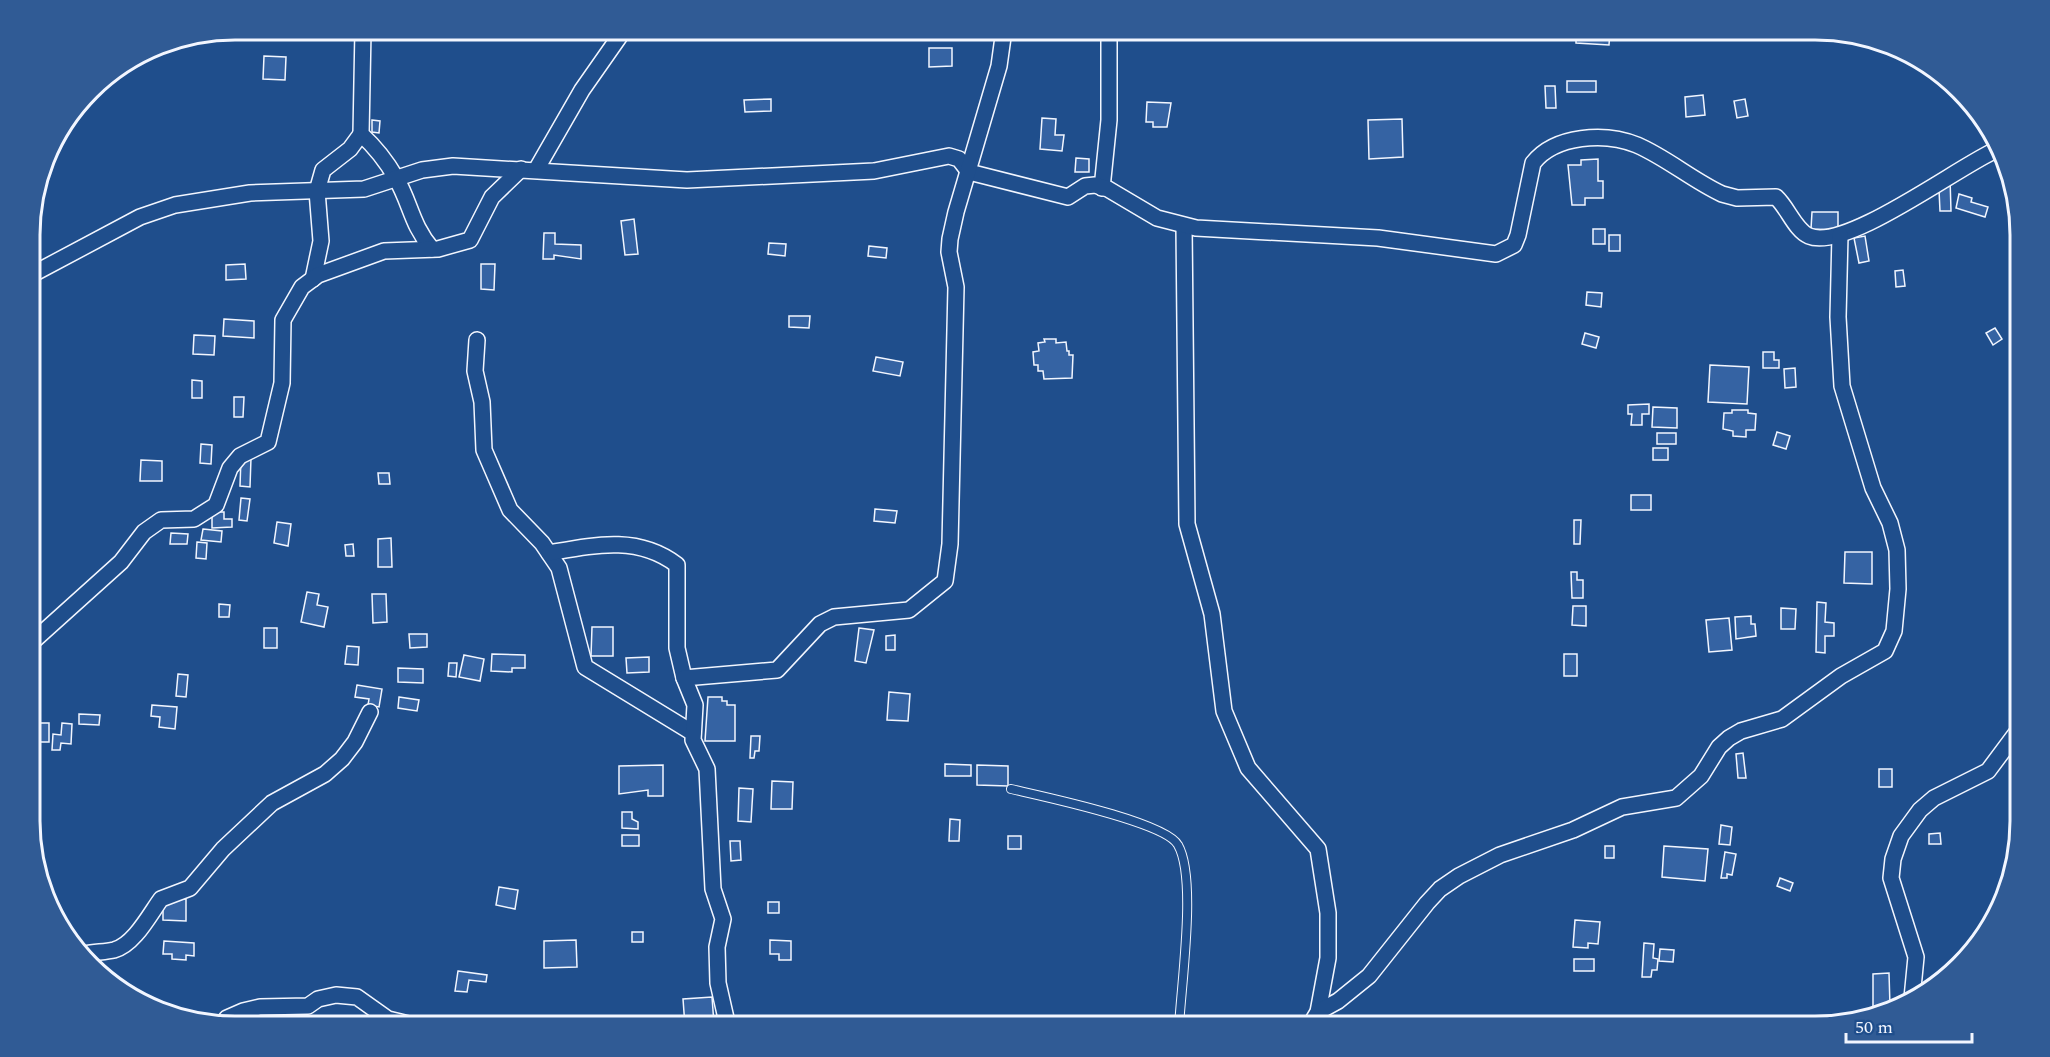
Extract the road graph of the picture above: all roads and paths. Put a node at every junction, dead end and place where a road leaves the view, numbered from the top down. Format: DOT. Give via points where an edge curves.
graph roads {
  1 [pos="1109,40"];
  2 [pos="363,41"];
  3 [pos="616,41"];
  4 [pos="1003,41"];
  5 [pos="361,134"];
  6 [pos="1991,153"];
  7 [pos="529,169"];
  8 [pos="969,172"];
  9 [pos="397,179"];
  10 [pos="1102,188"];
  11 [pos="317,191"];
  12 [pos="1184,226"];
  13 [pos="1840,235"];
  14 [pos="432,249"];
  15 [pos="41,270"];
  16 [pos="313,279"];
  17 [pos="477,340"];
  18 [pos="549,553"];
  19 [pos="40,635"];
  20 [pos="684,678"];
  21 [pos="370,712"];
  22 [pos="693,733"];
  23 [pos="2009,743"];
  24 [pos="1011,789"];
  25 [pos="92,953"];
  26 [pos="1913,990"];
  27 [pos="1318,1012"];
  28 [pos="230,1016"];
  29 [pos="384,1016"];
  30 [pos="726,1016"];
  31 [pos="1180,1016"];
  32 [pos="1316,1016"];
  1 -- 10 [label="street" via="1109,120"];
  2 -- 5 [label="street"];
  3 -- 7 [label="street"];
  4 -- 8 [label="street"];
  5 -- 9 [label="street"];
  5 -- 11 [label="street" via="351,148 323,170"];
  6 -- 13 [label="street"];
  7 -- 8 [label="street" via="687,180 874,171 949,156 959,159"];
  7 -- 9 [label="street" via="453,166 422,170"];
  7 -- 14 [label="street" via="492,197 470,240"];
  8 -- 10 [label="street" via="1068,197 1085,186"];
  8 -- 20 [label="street" via="949,252 956,287 950,544 945,581 909,610 834,616 820,624 777,670"];
  9 -- 11 [label="street" via="364,189"];
  9 -- 14 [label="street" via="418,232"];
  10 -- 12 [label="street" via="1157,218"];
  11 -- 15 [label="street" via="250,193 175,206 140,217"];
  11 -- 16 [label="street" via="321,241"];
  12 -- 13 [label="street" via="1378,238 1496,254 1514,245 1533,163 1540,153 1564,141 1592,139 1634,144 1729,196 1776,197 1809,236 1822,239"];
  12 -- 27 [label="street" via="1187,524 1212,614 1224,711 1248,768 1318,849 1328,913 1328,958"];
  13 -- 27 [label="street" via="1838,317 1842,386 1873,488 1890,523 1897,550 1894,631 1885,651 1841,676 1782,719 1729,738 1701,777 1677,798 1622,807 1573,830 1500,855 1459,876 1427,903 1369,976"];
  14 -- 16 [label="street" via="384,251"];
  16 -- 19 [label="street" via="302,287 283,320 282,383 268,442 240,456 230,468 216,505 194,519 160,520 144,532 121,562"];
  17 -- 18 [label="street" via="475,370 482,402 484,450 510,510"];
  18 -- 20 [label="street" via="607,542 660,552 678,565 677,648"];
  18 -- 22 [label="street" via="559,568 585,667"];
  20 -- 22 [label="street" via="695,705"];
  21 -- 25 [label="street" via="355,742 325,774 272,803 223,849 190,888 162,899 152,917 122,946"];
  22 -- 30 [label="street" via="706,769 712,889 723,919 717,947 718,983"];
  23 -- 26 [label="street" via="1988,771 1934,798 1901,836 1891,878 1916,957"];
  24 -- 31 [label="lane" via="1141,823 1167,833 1178,843 1186,880"];
  27 -- 32 [label="street"];
  28 -- 29 [label="street" via="260,1008 308,1006 336,994 357,997"];
}
